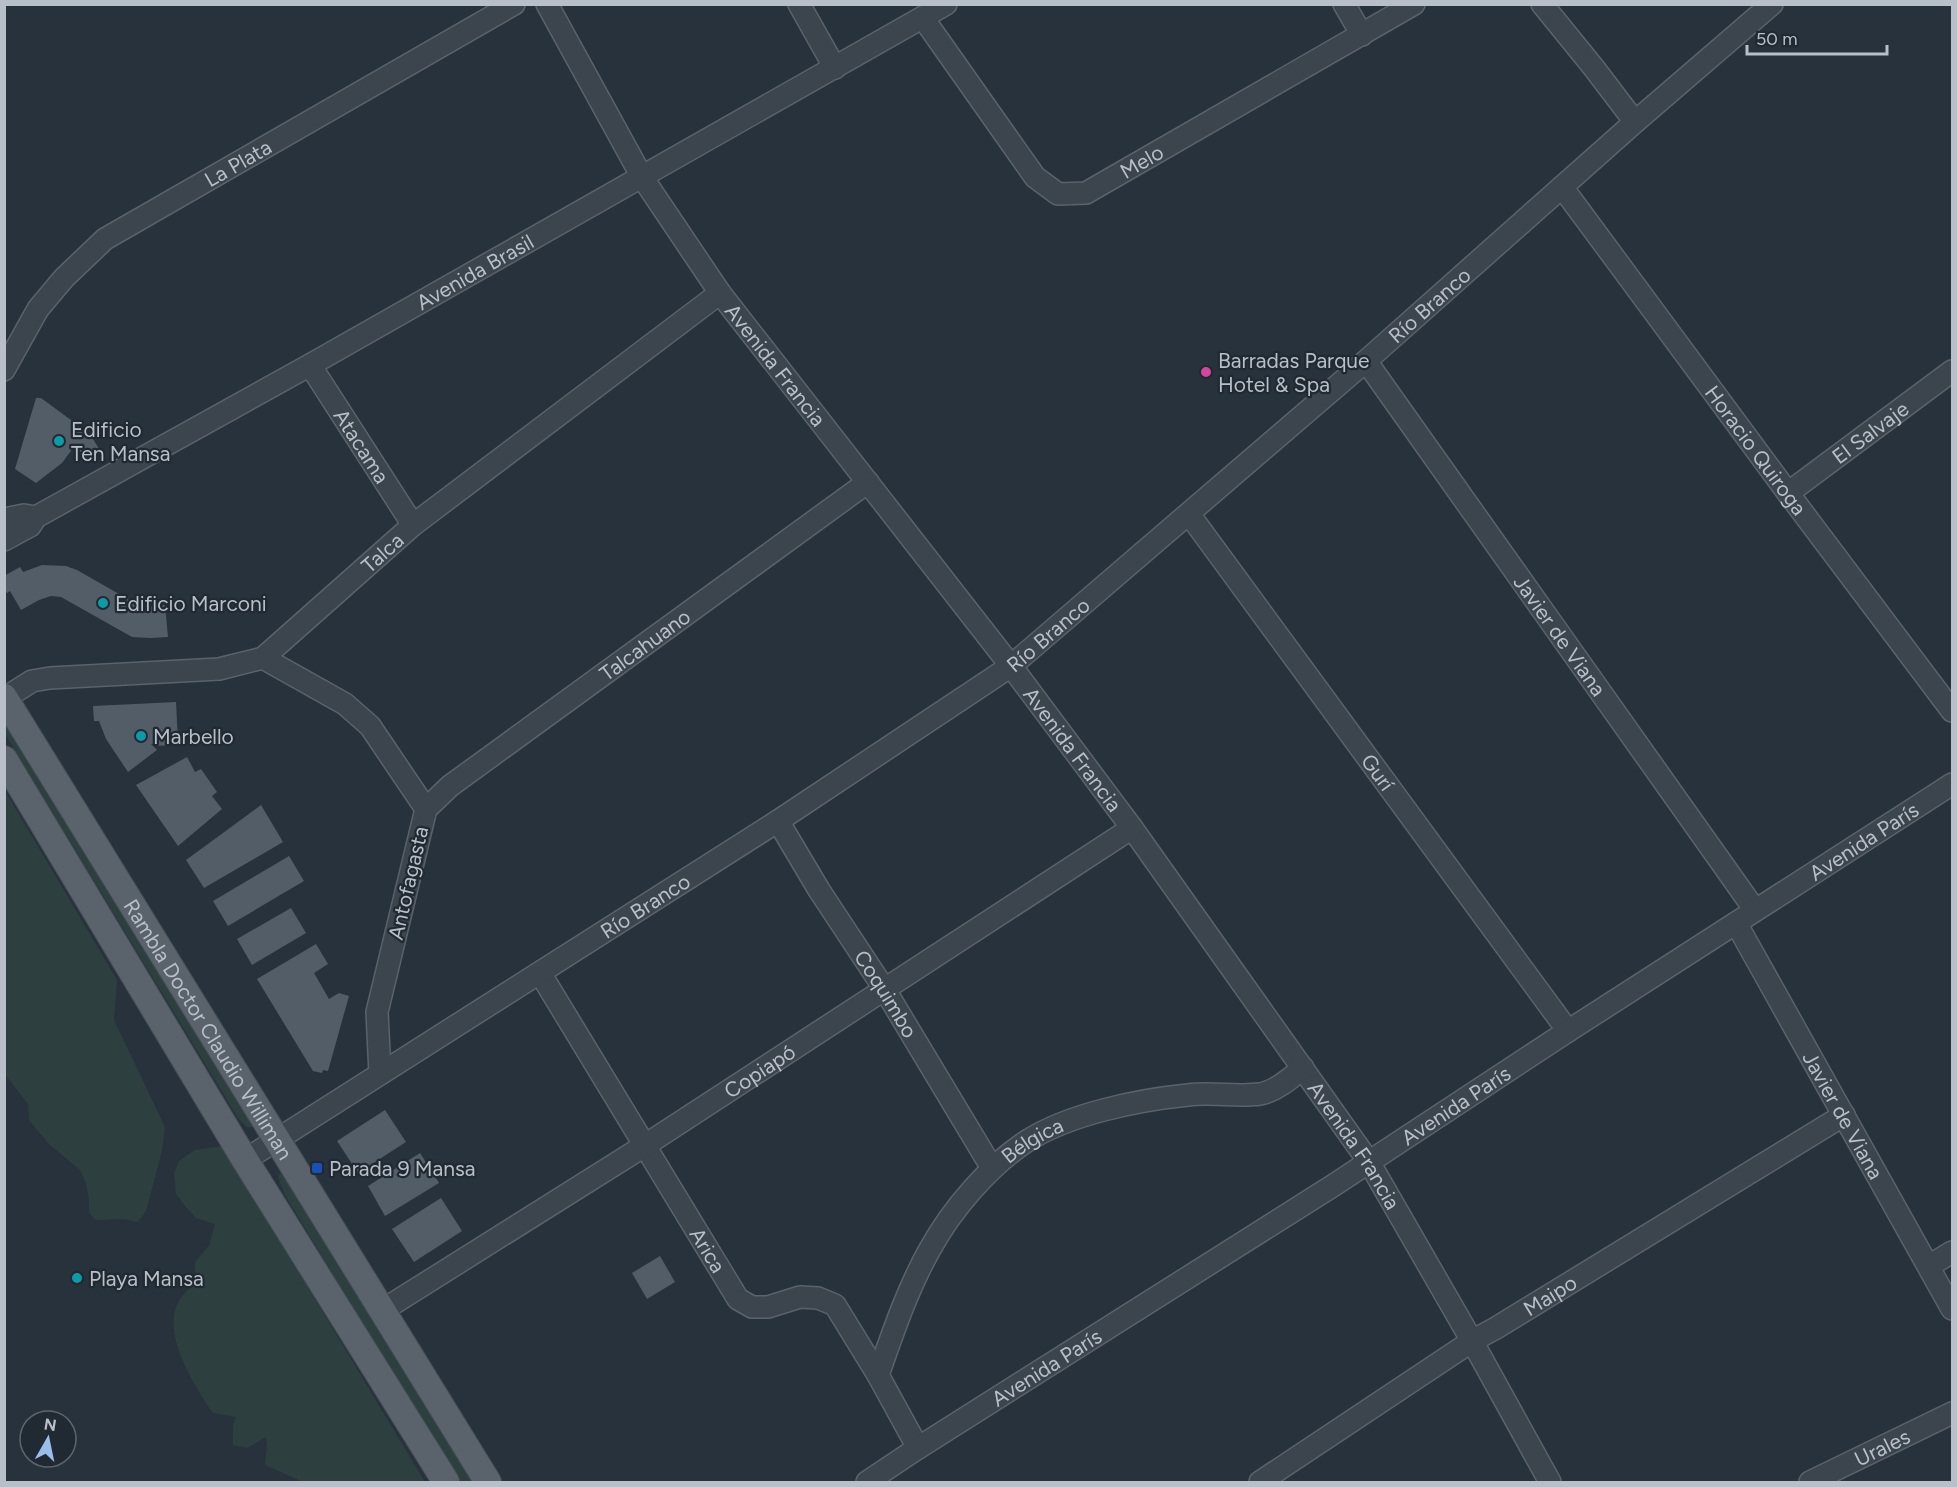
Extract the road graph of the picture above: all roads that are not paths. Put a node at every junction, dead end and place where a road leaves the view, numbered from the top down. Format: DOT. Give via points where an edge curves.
graph roads {
  1 [pos="514,4"];
  2 [pos="546,4"];
  3 [pos="799,4"];
  4 [pos="946,4"];
  5 [pos="1344,4"];
  6 [pos="1414,4"];
  7 [pos="1542,4"];
  8 [pos="1772,4"];
  9 [pos="922,18"];
  10 [pos="1362,34"];
  11 [pos="835,68"];
  12 [pos="1635,122"];
  13 [pos="642,177"];
  14 [pos="1562,186"];
  15 [pos="720,293"];
  16 [pos="1366,361"];
  17 [pos="310,365"];
  18 [pos="4,370"];
  19 [pos="1953,371"];
  20 [pos="868,482"];
  21 [pos="1788,493"];
  22 [pos="1189,514"];
  23 [pos="36,516"];
  24 [pos="4,519"];
  25 [pos="413,525"];
  26 [pos="4,540"];
  27 [pos="263,658"];
  28 [pos="1011,666"];
  29 [pos="5,697"];
  30 [pos="1953,711"];
  31 [pos="4,759"];
  32 [pos="1953,784"];
  33 [pos="1943,801"];
  34 [pos="426,809"];
  35 [pos="777,821"];
  36 [pos="1132,828"];
  37 [pos="1755,910"];
  38 [pos="1736,923"];
  39 [pos="540,973"];
  40 [pos="885,990"];
  41 [pos="1568,1030"];
  42 [pos="1303,1068"];
  43 [pos="380,1074"];
  44 [pos="1844,1115"];
  45 [pos="278,1139"];
  46 [pos="644,1146"];
  47 [pos="245,1160"];
  48 [pos="1369,1162"];
  49 [pos="992,1168"];
  50 [pos="1953,1252"];
  51 [pos="1929,1266"];
  52 [pos="1953,1309"];
  53 [pos="383,1310"];
  54 [pos="1472,1341"];
  55 [pos="878,1375"];
  56 [pos="1953,1413"];
  57 [pos="918,1448"];
  58 [pos="446,1482"];
  59 [pos="488,1482"];
  60 [pos="867,1482"];
  61 [pos="1260,1482"];
  62 [pos="1550,1482"];
  63 [pos="1810,1482"];
  1 -- 18 [label="street, La Plata" via="105,239 38,309"];
  2 -- 13 [label="street, Avenida Francia"];
  3 -- 11 [label="street"];
  4 -- 9 [label="street, Avenida Brasil"];
  5 -- 10 [label="street"];
  6 -- 10 [label="street, Melo"];
  7 -- 12 [label="street"];
  8 -- 12 [label="street, Río Branco"];
  9 -- 10 [label="street, Melo" via="1035,177 1058,194 1086,193"];
  9 -- 11 [label="street, Avenida Brasil"];
  11 -- 13 [label="street, Avenida Brasil"];
  12 -- 14 [label="street, Río Branco"];
  13 -- 15 [label="street, Avenida Francia"];
  13 -- 17 [label="street, Avenida Brasil"];
  14 -- 16 [label="street, Río Branco"];
  14 -- 21 [label="street, Horacio Quiroga"];
  15 -- 20 [label="street, Avenida Francia"];
  15 -- 25 [label="street, Talca"];
  16 -- 22 [label="street, Río Branco"];
  16 -- 37 [label="street, Javier de Viana"];
  17 -- 23 [label="street, Avenida Brasil"];
  17 -- 25 [label="street, Atacama"];
  19 -- 21 [label="street, El Salvaje"];
  20 -- 28 [label="street, Avenida Francia"];
  20 -- 34 [label="street, Talcahuano" via="450,786"];
  21 -- 30 [label="street, Horacio Quiroga"];
  22 -- 28 [label="street, Río Branco"];
  22 -- 41 [label="street, Gurí"];
  23 -- 24 [label="street"];
  23 -- 26 [label="street, Avenida Brasil" via="30,526"];
  25 -- 27 [label="street, Talca"];
  27 -- 29 [label="street, Talca" via="219,669 50,678 32,681"];
  27 -- 34 [label="street, Antofagasta" via="345,704 370,726"];
  28 -- 35 [label="street, Río Branco"];
  28 -- 36 [label="street, Avenida Francia"];
  29 -- 45 [label="main road, Rambla Doctor Claudio Williman"];
  31 -- 47 [label="main road, Rambla Doctor Claudio Williman"];
  32 -- 33 [label="street, Avenida París"];
  33 -- 37 [label="street, Avenida París"];
  34 -- 43 [label="street, Antofagasta" via="377,1012"];
  35 -- 39 [label="street, Río Branco"];
  35 -- 40 [label="street, Coquimbo"];
  36 -- 40 [label="street, Copiapó"];
  36 -- 42 [label="street, Avenida Francia"];
  37 -- 38 [label="street, Avenida París"];
  38 -- 41 [label="street, Avenida París"];
  38 -- 44 [label="street, Javier de Viana"];
  39 -- 43 [label="street, Río Branco"];
  39 -- 46 [label="street, Arica"];
  40 -- 46 [label="street, Copiapó"];
  40 -- 49 [label="street, Coquimbo"];
  41 -- 48 [label="street, Avenida París"];
  42 -- 48 [label="street, Avenida Francia"];
  42 -- 49 [label="street, Bélgica" via="1285,1083 1262,1094 1189,1095 1134,1103 1068,1121 1028,1141"];
  43 -- 45 [label="street, Río Branco"];
  44 -- 51 [label="street, Javier de Viana"];
  44 -- 54 [label="street, Maipo"];
  45 -- 47 [label="street, Río Branco"];
  45 -- 53 [label="main road, Rambla Doctor Claudio Williman"];
  46 -- 53 [label="street, Copiapó"];
  46 -- 55 [label="street, Arica" via="738,1299 752,1307 768,1307 800,1297 818,1298 835,1305"];
  47 -- 58 [label="main road, Rambla Doctor Claudio Williman"];
  48 -- 54 [label="street, Avenida Francia"];
  48 -- 57 [label="street, Avenida París"];
  49 -- 55 [label="street, Bélgica" via="930,1248"];
  50 -- 51 [label="street"];
  51 -- 52 [label="street, Javier de Viana"];
  53 -- 59 [label="main road, Rambla Doctor Claudio Williman"];
  54 -- 61 [label="street, Maipo"];
  54 -- 62 [label="street, Avenida Francia"];
  55 -- 57 [label="street, Arica"];
  56 -- 63 [label="street, Urales"];
  57 -- 60 [label="street, Avenida París"];
}
